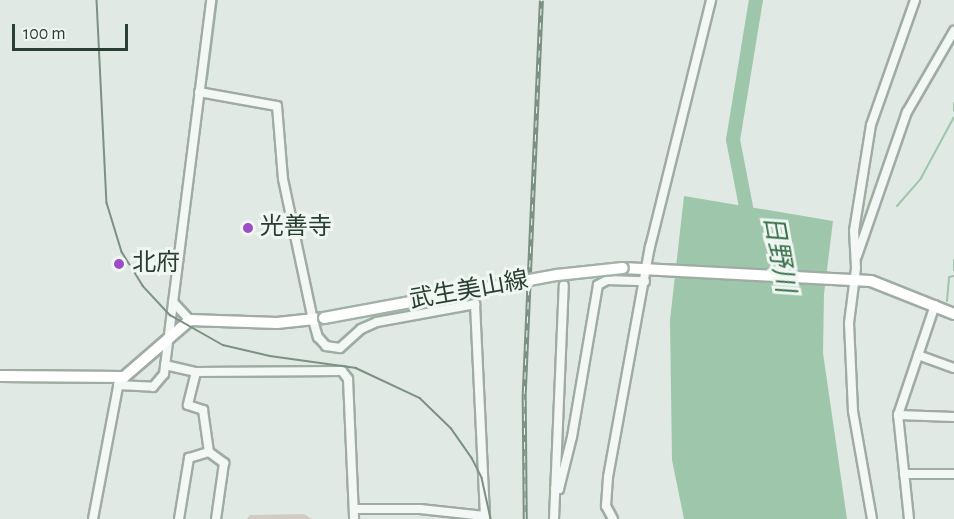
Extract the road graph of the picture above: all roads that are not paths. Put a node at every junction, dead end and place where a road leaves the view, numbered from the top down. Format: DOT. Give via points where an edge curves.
graph roads {
  1 [pos="211,0"];
  2 [pos="711,0"];
  3 [pos="915,0"];
  4 [pos="953,34"];
  5 [pos="199,92"];
  6 [pos="856,260"];
  7 [pos="646,276"];
  8 [pos="855,280"];
  9 [pos="564,285"];
  10 [pos="173,302"];
  11 [pos="935,305"];
  12 [pos="954,314"];
  13 [pos="318,319"];
  14 [pos="190,320"];
  15 [pos="166,339"];
  16 [pos="554,341"];
  17 [pos="560,350"];
  18 [pos="918,355"];
  19 [pos="165,366"];
  20 [pos="954,368"];
  21 [pos="196,372"];
  22 [pos="0,376"];
  23 [pos="119,381"];
  24 [pos="898,416"];
  25 [pos="954,417"];
  26 [pos="209,452"];
  27 [pos="903,474"];
  28 [pos="954,474"];
  29 [pos="555,489"];
  30 [pos="354,509"];
  31 [pos="455,517"];
  32 [pos="485,517"];
  33 [pos="93,519"];
  34 [pos="179,519"];
  35 [pos="216,519"];
  36 [pos="354,519"];
  37 [pos="554,519"];
  38 [pos="613,519"];
  39 [pos="872,519"];
  40 [pos="909,519"];
  1 -- 5 [label="street"];
  2 -- 7 [label="street" via="672,148"];
  3 -- 6 [label="street" via="871,125 854,225"];
  4 -- 6 [label="street" via="908,112"];
  5 -- 10 [label="street"];
  5 -- 13 [label="street" via="277,106 282,172"];
  6 -- 8 [label="street"];
  7 -- 8 [label="main road, 武生美山線" via="658,271"];
  7 -- 13 [label="main road, 武生美山線, bridge" via="623,268 558,275"];
  7 -- 29 [label="street" via="607,280 598,285 572,437 559,489"];
  7 -- 38 [label="street" via="608,477 606,506"];
  8 -- 11 [label="main road, 武生美山線" via="881,284"];
  8 -- 39 [label="street" via="849,323 853,411"];
  9 -- 17 [label="street"];
  10 -- 14 [label="street"];
  10 -- 15 [label="street"];
  11 -- 12 [label="main road, 武生美山線"];
  11 -- 18 [label="street"];
  13 -- 14 [label="main road, 武生美山線"];
  13 -- 32 [label="street" via="323,343 340,348 368,324 475,304"];
  14 -- 15 [label="main road"];
  15 -- 19 [label="street"];
  15 -- 23 [label="main road" via="134,372"];
  16 -- 17 [label="street"];
  17 -- 29 [label="street"];
  18 -- 20 [label="street"];
  18 -- 24 [label="street"];
  19 -- 21 [label="street"];
  19 -- 23 [label="street" via="160,382 153,387"];
  21 -- 26 [label="street" via="188,405 203,410"];
  21 -- 30 [label="street" via="342,371 348,379"];
  22 -- 23 [label="main road"];
  23 -- 33 [label="street"];
  24 -- 25 [label="street"];
  24 -- 27 [label="street"];
  26 -- 34 [label="street" via="189,458"];
  26 -- 35 [label="street" via="224,463"];
  27 -- 28 [label="street"];
  27 -- 40 [label="street"];
  29 -- 37 [label="street"];
  30 -- 31 [label="street" via="420,509"];
  30 -- 36 [label="street"];
  31 -- 32 [label="street"];
}
